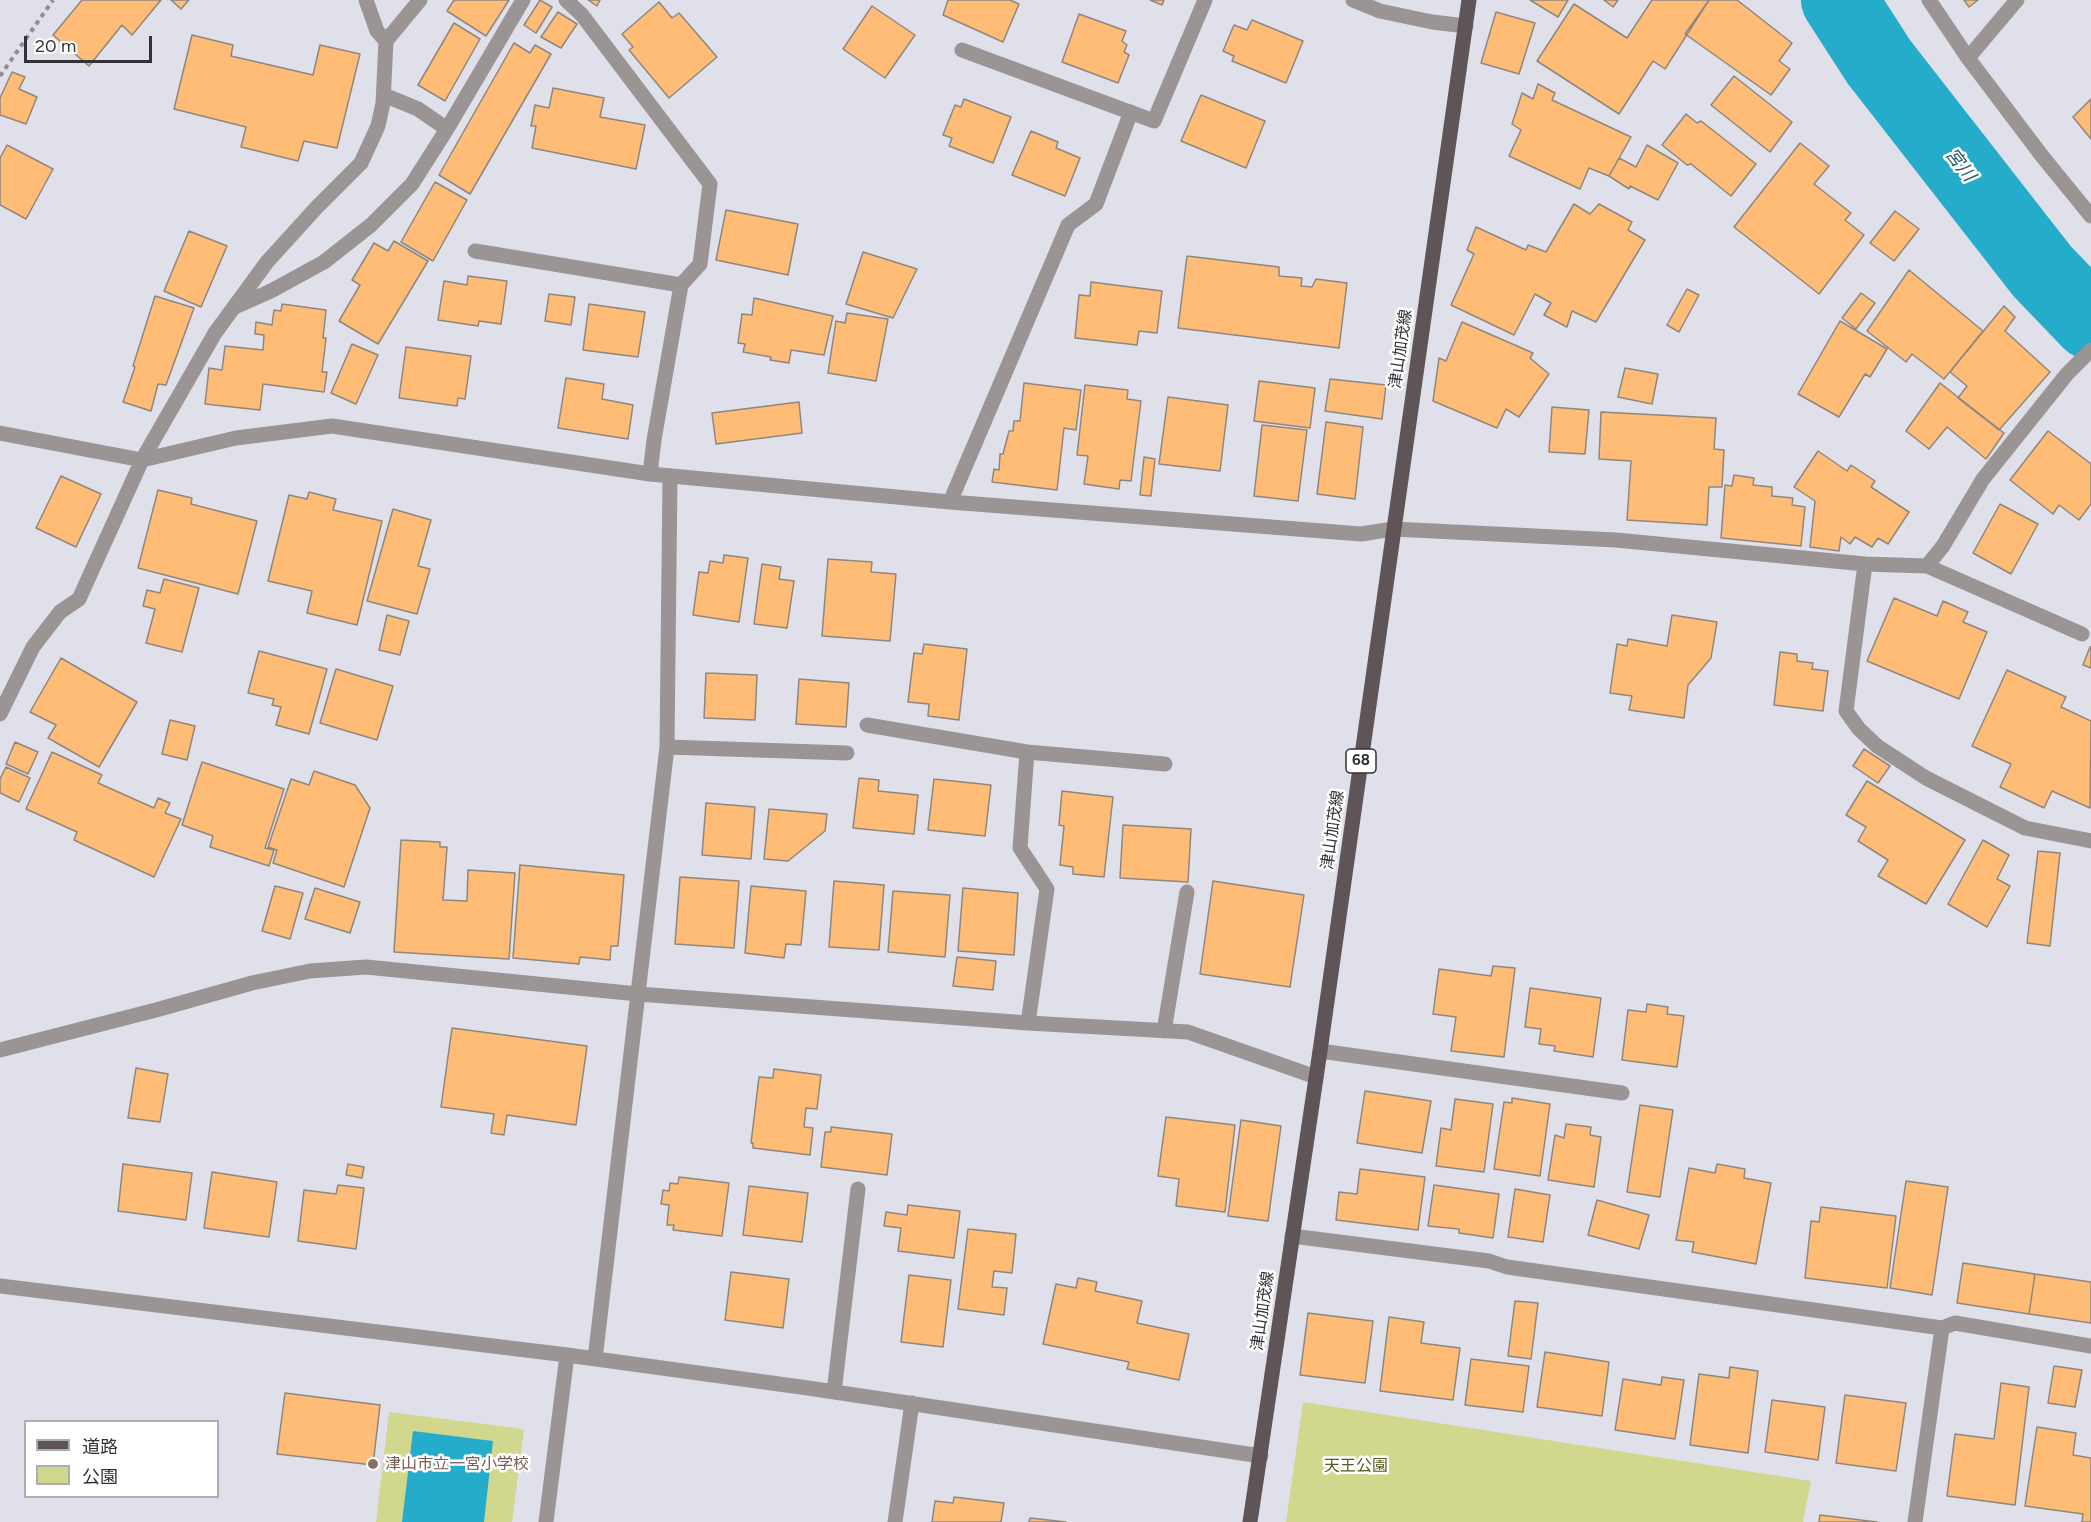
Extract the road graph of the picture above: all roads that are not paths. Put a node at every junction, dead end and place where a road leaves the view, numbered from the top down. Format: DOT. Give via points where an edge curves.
graph roads {
  1 [pos="366,0"];
  2 [pos="420,0"];
  3 [pos="523,0"];
  4 [pos="566,0"];
  5 [pos="1204,0"];
  6 [pos="1353,0"];
  7 [pos="1469,0"];
  8 [pos="1929,0"];
  9 [pos="2017,0"];
  10 [pos="1466,26"];
  11 [pos="386,41"];
  12 [pos="962,50"];
  13 [pos="1968,58"];
  14 [pos="384,96"];
  15 [pos="1131,112"];
  16 [pos="447,129"];
  17 [pos="2091,216"];
  18 [pos="475,251"];
  19 [pos="681,285"];
  20 [pos="235,307"];
  21 [pos="2091,350"];
  22 [pos="0,433"];
  23 [pos="142,460"];
  24 [pos="650,474"];
  25 [pos="670,476"];
  26 [pos="950,502"];
  27 [pos="1393,529"];
  28 [pos="1865,564"];
  29 [pos="1927,566"];
  30 [pos="2082,634"];
  31 [pos="0,714"];
  32 [pos="867,725"];
  33 [pos="667,747"];
  34 [pos="1027,752"];
  35 [pos="847,753"];
  36 [pos="1166,764"];
  37 [pos="2091,841"];
  38 [pos="1187,892"];
  39 [pos="638,994"];
  40 [pos="1028,1023"];
  41 [pos="1164,1031"];
  42 [pos="0,1050"];
  43 [pos="1320,1051"];
  44 [pos="1316,1077"];
  45 [pos="1622,1093"];
  46 [pos="858,1189"];
  47 [pos="1292,1236"];
  48 [pos="0,1286"];
  49 [pos="1942,1328"];
  50 [pos="2091,1346"];
  51 [pos="567,1355"];
  52 [pos="595,1359"];
  53 [pos="834,1392"];
  54 [pos="912,1404"];
  55 [pos="1261,1456"];
  56 [pos="546,1522"];
  57 [pos="896,1522"];
  58 [pos="1250,1522"];
  59 [pos="1915,1522"];
  1 -- 11 [label="street" via="377,31"];
  2 -- 11 [label="street"];
  3 -- 16 [label="street"];
  4 -- 19 [label="street" via="582,15 710,184 700,264"];
  5 -- 15 [label="street" via="1154,121"];
  6 -- 10 [label="street" via="1380,11"];
  7 -- 10 [label="main road, 津山加茂線 / 68"];
  8 -- 13 [label="street"];
  9 -- 13 [label="street"];
  10 -- 27 [label="main road, 津山加茂線 / 68"];
  11 -- 14 [label="street"];
  12 -- 15 [label="street"];
  13 -- 17 [label="street"];
  14 -- 16 [label="street" via="418,109"];
  14 -- 20 [label="street" via="378,126 361,163 267,262"];
  15 -- 26 [label="street" via="1096,204 1068,225"];
  16 -- 20 [label="street" via="412,184 371,225 324,262"];
  18 -- 19 [label="street"];
  19 -- 24 [label="street"];
  20 -- 23 [label="street" via="215,333"];
  21 -- 29 [label="street" via="1983,479"];
  22 -- 23 [label="street"];
  23 -- 24 [label="street" via="236,438 332,426"];
  23 -- 31 [label="street" via="79,599 60,612 33,647"];
  24 -- 25 [label="street"];
  25 -- 26 [label="street"];
  25 -- 33 [label="street"];
  26 -- 27 [label="street" via="1361,534"];
  27 -- 28 [label="street" via="1616,540"];
  27 -- 43 [label="main road, 津山加茂線 / 68"];
  28 -- 29 [label="street"];
  28 -- 37 [label="street" via="1846,711 1859,729 1926,778 2025,828"];
  29 -- 30 [label="street"];
  32 -- 34 [label="street"];
  33 -- 35 [label="street"];
  33 -- 39 [label="street"];
  34 -- 36 [label="street"];
  34 -- 40 [label="street" via="1020,848 1047,890"];
  38 -- 41 [label="street"];
  39 -- 40 [label="street"];
  39 -- 42 [label="street" via="366,967 310,971"];
  39 -- 52 [label="street"];
  40 -- 41 [label="street"];
  41 -- 44 [label="street" via="1188,1032"];
  43 -- 44 [label="main road, 津山加茂線 / 68"];
  43 -- 45 [label="street"];
  44 -- 47 [label="main road, 津山加茂線 / 68"];
  46 -- 53 [label="street"];
  47 -- 49 [label="street"];
  47 -- 55 [label="main road, 津山加茂線 / 68"];
  48 -- 51 [label="street"];
  49 -- 50 [label="street" via="1956,1323"];
  49 -- 59 [label="street"];
  51 -- 52 [label="street"];
  51 -- 56 [label="street"];
  52 -- 53 [label="street"];
  53 -- 54 [label="street"];
  54 -- 55 [label="street"];
  54 -- 57 [label="street"];
  55 -- 58 [label="main road, 津山加茂線 / 68"];
}
